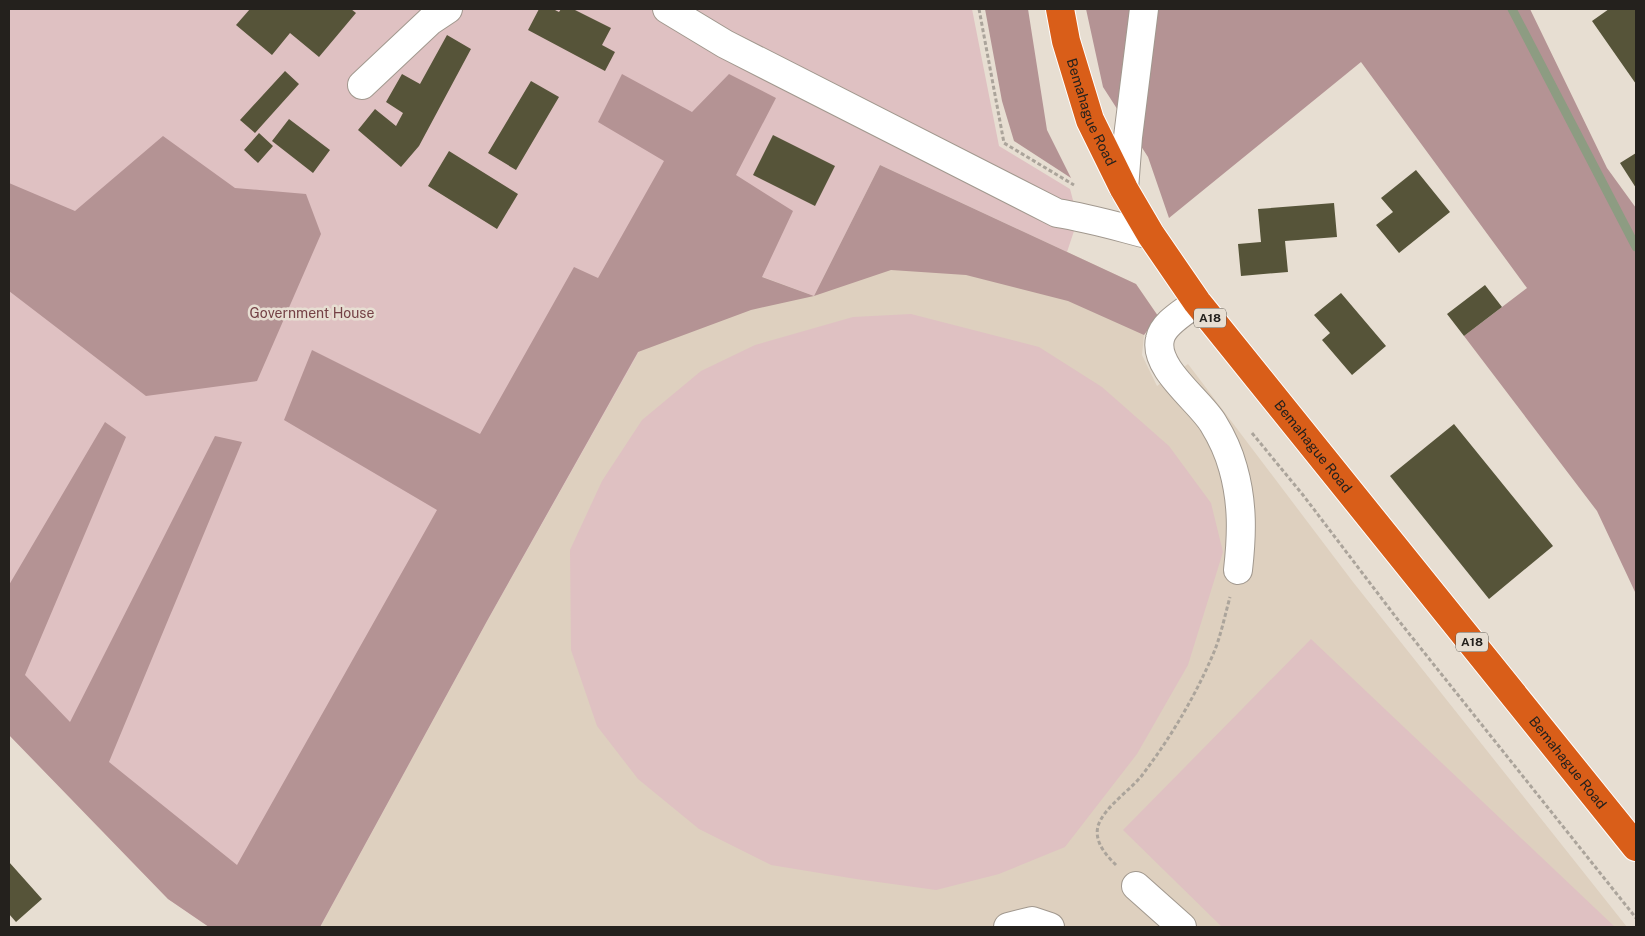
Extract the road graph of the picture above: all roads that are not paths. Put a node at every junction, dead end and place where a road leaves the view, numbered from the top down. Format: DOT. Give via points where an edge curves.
graph roads {
  1 [pos="448,9"];
  2 [pos="667,9"];
  3 [pos="1060,9"];
  4 [pos="1144,9"];
  5 [pos="362,85"];
  6 [pos="1124,190"];
  7 [pos="1150,235"];
  8 [pos="1197,302"];
  9 [pos="1238,570"];
  10 [pos="1636,847"];
  11 [pos="1136,886"];
  12 [pos="1008,927"];
  13 [pos="1050,927"];
  14 [pos="1182,927"];
  1 -- 5 [label="lane" via="430,21"];
  2 -- 7 [label="lane" via="724,44 1057,213 1086,217"];
  3 -- 6 [label="highway, Bemahague Road / A18" via="1066,41 1090,120"];
  4 -- 6 [label="lane"];
  6 -- 7 [label="highway, Bemahague Road / A18"];
  7 -- 8 [label="highway, Bemahague Road / A18"];
  8 -- 9 [label="lane" via="1162,331 1159,350 1172,376 1212,422 1233,467 1242,535"];
  8 -- 10 [label="highway, Bemahague Road / A18"];
  11 -- 14 [label="lane"];
  12 -- 13 [label="lane" via="1032,921"];
}
